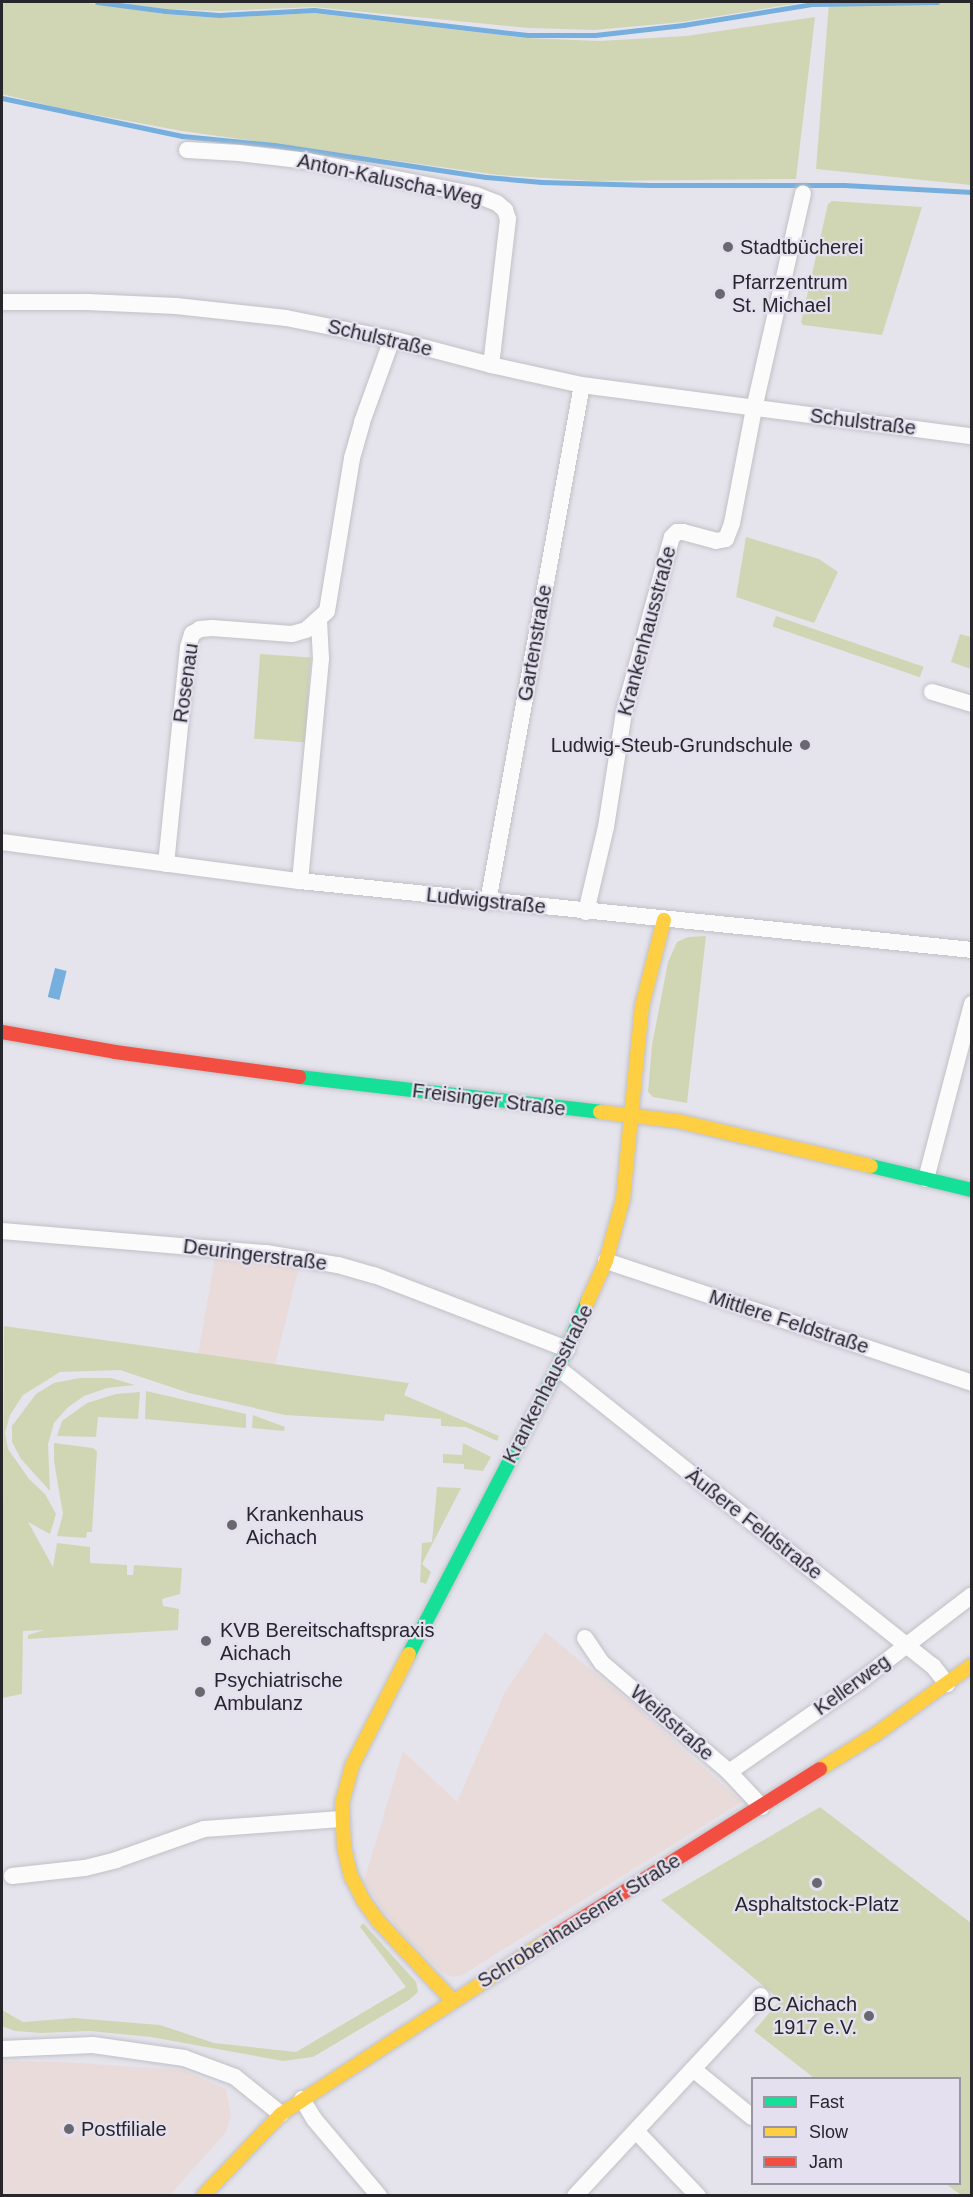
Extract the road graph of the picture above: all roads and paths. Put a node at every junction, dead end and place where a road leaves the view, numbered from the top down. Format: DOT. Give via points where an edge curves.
graph roads {
  1 [pos="187,150"];
  2 [pos="803,193"];
  3 [pos="2,302"];
  4 [pos="392,339"];
  5 [pos="491,365"];
  6 [pos="582,385"];
  7 [pos="754,409"];
  8 [pos="972,436"];
  9 [pos="319,621"];
  10 [pos="932,693"];
  11 [pos="972,704"];
  12 [pos="2,842"];
  13 [pos="166,864"];
  14 [pos="300,881"];
  15 [pos="488,902"];
  16 [pos="586,912"];
  17 [pos="664,920"];
  18 [pos="972,950"];
  19 [pos="972,1004"];
  20 [pos="2,1032"];
  21 [pos="630,1115"];
  22 [pos="926,1179"];
  23 [pos="972,1190"];
  24 [pos="2,1230"];
  25 [pos="606,1262"];
  26 [pos="567,1349"];
  27 [pos="558,1368"];
  28 [pos="972,1383"];
  29 [pos="972,1595"];
  30 [pos="585,1638"];
  31 [pos="906,1645"];
  32 [pos="972,1665"];
  33 [pos="947,1684"];
  34 [pos="729,1772"];
  35 [pos="762,1807"];
  36 [pos="341,1819"];
  37 [pos="12,1876"];
  38 [pos="761,1995"];
  39 [pos="452,2000"];
  40 [pos="2,2049"];
  41 [pos="693,2069"];
  42 [pos="302,2099"];
  43 [pos="281,2114"];
  44 [pos="751,2115"];
  45 [pos="636,2131"];
  46 [pos="203,2196"];
  47 [pos="379,2196"];
  48 [pos="575,2196"];
  49 [pos="698,2196"];
  1 -- 5 [label="street, Anton-Kaluscha-Weg" via="308,161 476,195 497,203 508,219"];
  2 -- 7 [label="street"];
  3 -- 4 [label="street, Schulstraße" via="185,307 286,318"];
  4 -- 5 [label="street, Schulstraße"];
  4 -- 9 [label="street" via="352,458 330,598"];
  5 -- 6 [label="street, Schulstraße"];
  6 -- 7 [label="street, Schulstraße"];
  6 -- 15 [label="street, Gartenstraße"];
  7 -- 8 [label="street, Schulstraße"];
  7 -- 16 [label="street, Krankenhausstraße" via="726,538 716,541 683,532 672,537 624,712 606,827"];
  9 -- 13 [label="street, Rosenau" via="292,634 200,628 192,634"];
  9 -- 14 [label="street" via="321,659"];
  10 -- 11 [label="street"];
  12 -- 13 [label="street, Ludwigstraße"];
  13 -- 14 [label="street, Ludwigstraße"];
  14 -- 15 [label="street, Ludwigstraße"];
  15 -- 16 [label="street, Ludwigstraße"];
  16 -- 17 [label="street, Ludwigstraße"];
  17 -- 18 [label="street, Ludwigstraße"];
  17 -- 21 [label="main road, Krankenhausstraße" via="642,1006"];
  19 -- 22 [label="street"];
  20 -- 21 [label="main road, Freisinger Straße" via="240,1070"];
  21 -- 22 [label="main road, Freisinger Straße" via="724,1131"];
  21 -- 25 [label="main road, Krankenhausstraße" via="623,1199"];
  22 -- 23 [label="main road, Freisinger Straße"];
  24 -- 26 [label="street, Deuringerstraße" via="266,1253 338,1265 374,1275"];
  25 -- 26 [label="main road, Krankenhausstraße"];
  25 -- 28 [label="street, Mittlere Feldstraße"];
  26 -- 27 [label="main road, Krankenhausstraße"];
  27 -- 31 [label="street, Äußere Feldstraße"];
  27 -- 36 [label="main road, Krankenhausstraße" via="352,1766"];
  29 -- 31 [label="street, Kellerweg"];
  30 -- 34 [label="street, Weißstraße" via="602,1663"];
  31 -- 33 [label="street, Äußere Feldstraße" via="933,1666"];
  31 -- 34 [label="street, Kellerweg"];
  32 -- 33 [label="main road, Schrobenhausener Straße"];
  33 -- 35 [label="main road, Schrobenhausener Straße"];
  34 -- 35 [label="street, Weißstraße"];
  35 -- 39 [label="main road, Schrobenhausener Straße"];
  36 -- 37 [label="street" via="204,1829 85,1868"];
  36 -- 39 [label="main road, Krankenhausstraße" via="350,1874 363,1900"];
  38 -- 41 [label="street"];
  39 -- 42 [label="main road, Schrobenhausener Straße"];
  40 -- 43 [label="street" via="93,2045 184,2058 235,2077"];
  41 -- 44 [label="street"];
  41 -- 45 [label="street"];
  42 -- 43 [label="main road, Schrobenhausener Straße"];
  42 -- 47 [label="street" via="314,2119"];
  43 -- 46 [label="main road, Schrobenhausener Straße"];
  45 -- 48 [label="street"];
  45 -- 49 [label="street"];
}
